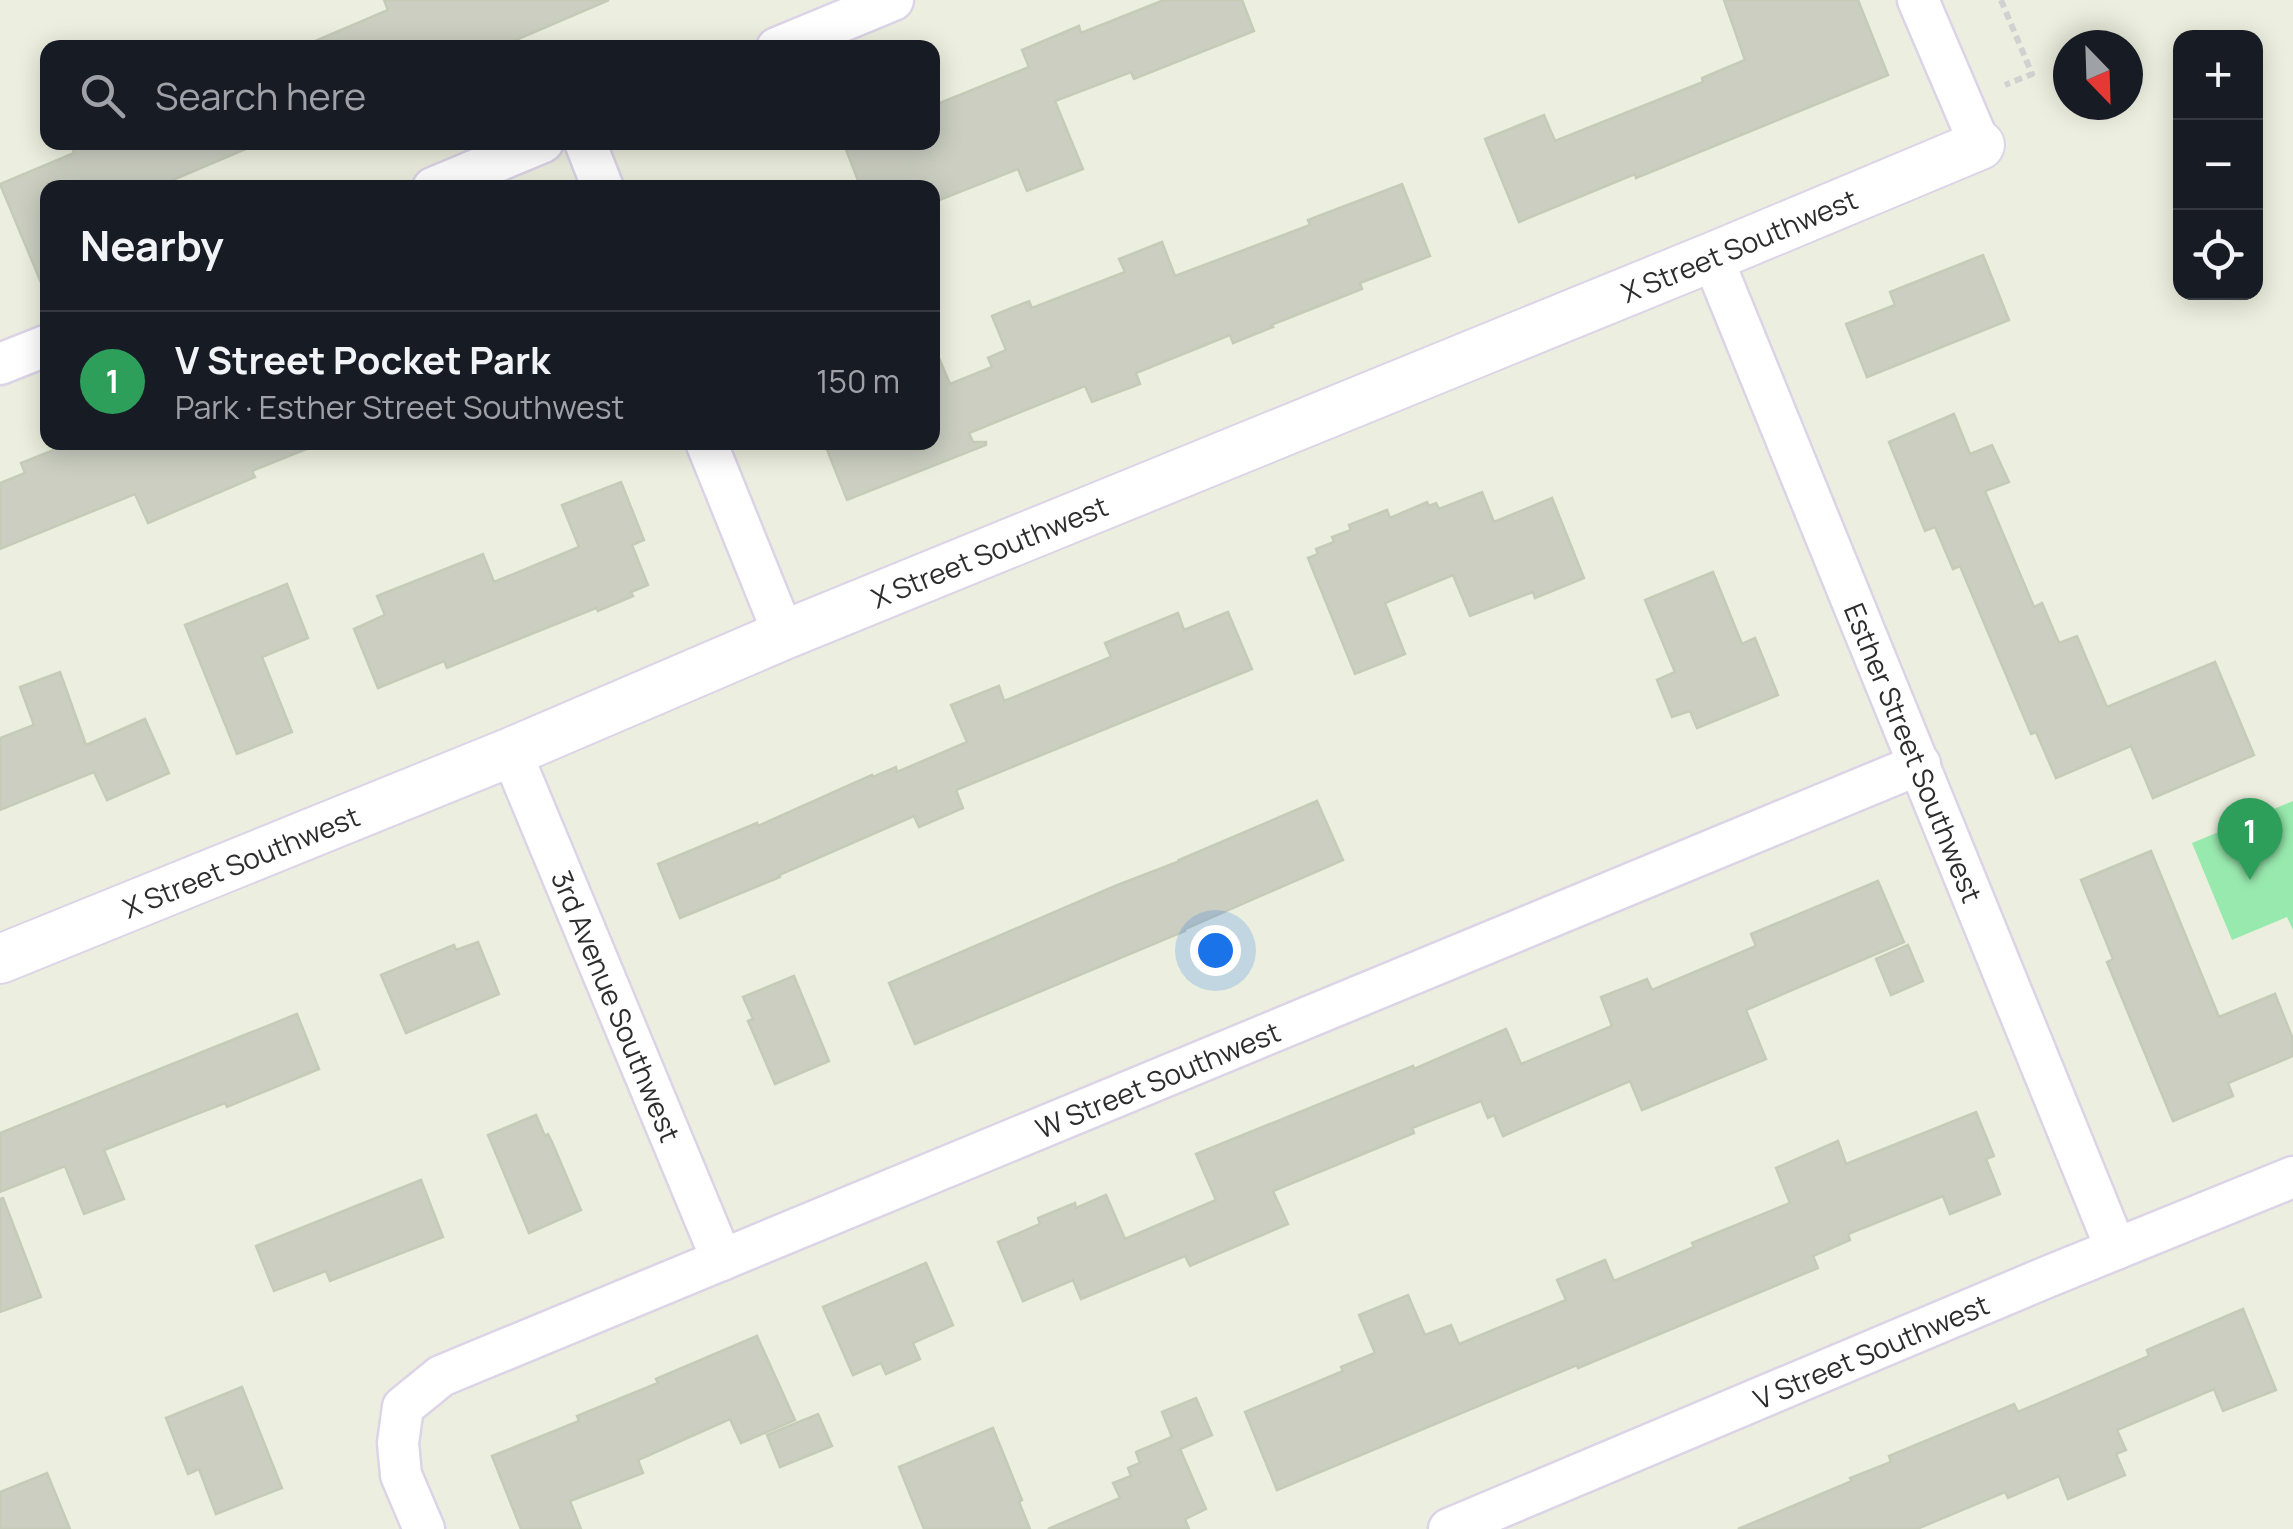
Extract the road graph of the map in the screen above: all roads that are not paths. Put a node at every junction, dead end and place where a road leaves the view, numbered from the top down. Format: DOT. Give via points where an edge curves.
graph roads {
  1 [pos="893,0"];
  2 [pos="1918,0"];
  3 [pos="796,40"];
  4 [pos="1980,145"];
  5 [pos="524,150"];
  6 [pos="588,150"];
  7 [pos="452,180"];
  8 [pos="600,180"];
  9 [pos="1712,257"];
  10 [pos="40,347"];
  11 [pos="0,364"];
  12 [pos="709,450"];
  13 [pos="784,634"];
  14 [pos="511,752"];
  15 [pos="1920,764"];
  16 [pos="0,960"];
  17 [pos="2293,1177"];
  18 [pos="2116,1248"];
  19 [pos="722,1260"];
  20 [pos="424,1529"];
  21 [pos="1449,1529"];
  1 -- 3 [label="street"];
  2 -- 4 [label="street"];
  4 -- 9 [label="street, X Street Southwest"];
  5 -- 7 [label="street"];
  6 -- 8 [label="street"];
  9 -- 13 [label="street, X Street Southwest"];
  9 -- 15 [label="street, Esther Street Southwest"];
  10 -- 11 [label="street"];
  12 -- 13 [label="street"];
  13 -- 14 [label="street, X Street Southwest"];
  14 -- 16 [label="street, X Street Southwest"];
  14 -- 19 [label="street, 3rd Avenue Southwest"];
  15 -- 18 [label="street, Esther Street Southwest"];
  15 -- 19 [label="street, W Street Southwest"];
  17 -- 18 [label="street, V Street Southwest"];
  18 -- 21 [label="street, V Street Southwest"];
  19 -- 20 [label="street, W Street Southwest" via="441,1376 403,1408 401,1475"];
}
